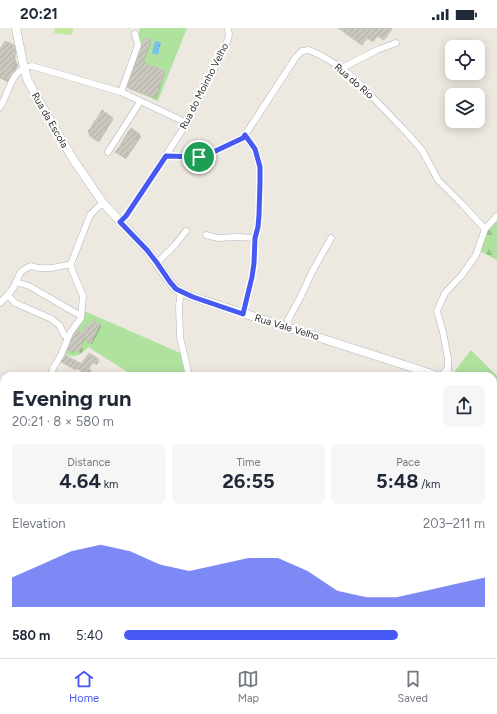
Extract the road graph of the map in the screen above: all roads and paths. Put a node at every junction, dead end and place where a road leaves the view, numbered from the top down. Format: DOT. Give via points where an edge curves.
graph roads {
  1 [pos="16,28"];
  2 [pos="228,28"];
  3 [pos="136,34"];
  4 [pos="396,43"];
  5 [pos="24,68"];
  6 [pos="342,68"];
  7 [pos="121,92"];
  8 [pos="140,102"];
  9 [pos="0,108"];
  10 [pos="187,123"];
  11 [pos="245,135"];
  12 [pos="108,152"];
  13 [pos="166,156"];
  14 [pos="104,203"];
  15 [pos="497,216"];
  16 [pos="120,222"];
  17 [pos="485,229"];
  18 [pos="186,230"];
  19 [pos="206,235"];
  20 [pos="255,238"];
  21 [pos="331,238"];
  22 [pos="157,263"];
  23 [pos="71,264"];
  24 [pos="16,282"];
  25 [pos="181,292"];
  26 [pos="8,295"];
  27 [pos="0,303"];
  28 [pos="243,314"];
  29 [pos="81,316"];
  30 [pos="287,327"];
  31 [pos="68,337"];
  32 [pos="448,368"];
  33 [pos="52,372"];
  34 [pos="188,372"];
  35 [pos="426,372"];
  36 [pos="444,372"];
  37 [pos="448,372"];
  1 -- 5 [label="street, Rua da Escola"];
  2 -- 10 [label="street, Rua do Moinho Velho" via="226,45"];
  3 -- 7 [label="street" via="138,45"];
  4 -- 6 [label="street"];
  5 -- 7 [label="street" via="32,66"];
  5 -- 9 [label="street" via="18,72"];
  5 -- 14 [label="street, Rua da Escola" via="45,112 73,159"];
  6 -- 11 [label="street, Rua do Rio" via="309,50 302,51"];
  6 -- 17 [label="street, Rua do Rio" via="407,133 422,150 438,180"];
  7 -- 8 [label="street"];
  8 -- 10 [label="street"];
  8 -- 12 [label="street"];
  10 -- 13 [label="street, Rua do Moinho Velho"];
  11 -- 13 [label="street, Rua do Rio" via="207,155"];
  11 -- 20 [label="street" via="255,149 260,167 259,215"];
  13 -- 16 [label="street, Rua do Moinho Velho"];
  14 -- 16 [label="street, Rua Vale Velho"];
  14 -- 23 [label="street" via="90,215"];
  15 -- 17 [label="street"];
  16 -- 22 [label="street, Rua Vale Velho"];
  17 -- 32 [label="street" via="476,255 445,293 437,311"];
  18 -- 22 [label="street"];
  19 -- 20 [label="street" via="218,238"];
  20 -- 28 [label="street" via="252,277"];
  21 -- 30 [label="street" via="288,320"];
  22 -- 25 [label="street, Rua Vale Velho" via="170,282"];
  23 -- 24 [label="street" via="40,269 31,266 18,275"];
  23 -- 29 [label="street" via="83,296"];
  24 -- 26 [label="street"];
  24 -- 29 [label="street" via="29,286"];
  25 -- 28 [label="street, Rua Vale Velho"];
  25 -- 34 [label="street" via="180,337"];
  26 -- 27 [label="street"];
  26 -- 31 [label="street" via="15,303 52,319"];
  28 -- 30 [label="street, Rua Vale Velho"];
  29 -- 31 [label="street"];
  30 -- 35 [label="street, Rua Vale Velho"];
  31 -- 33 [label="street"];
  32 -- 36 [label="street"];
  32 -- 37 [label="street"];
}
